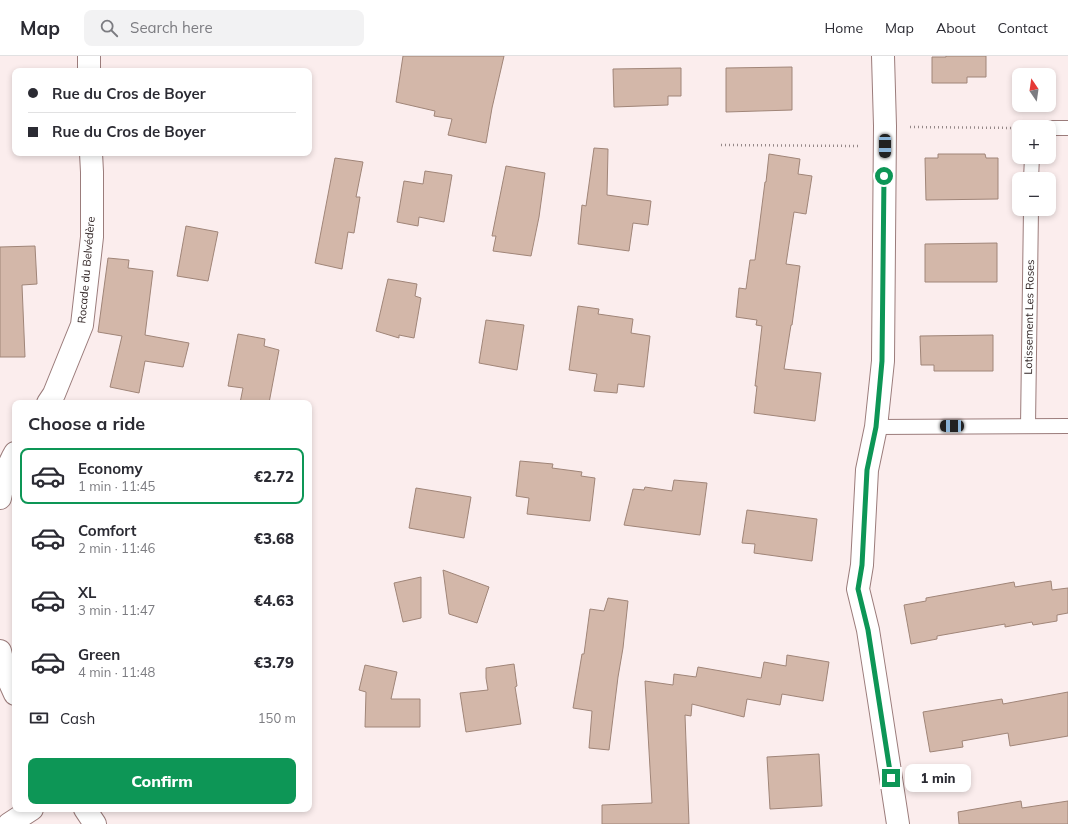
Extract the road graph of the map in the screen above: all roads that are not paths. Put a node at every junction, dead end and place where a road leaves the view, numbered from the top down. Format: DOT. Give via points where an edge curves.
graph roads {
  1 [pos="89,56"];
  2 [pos="883,56"];
  3 [pos="88,68"];
  4 [pos="1056,128"];
  5 [pos="1068,128"];
  6 [pos="91,156"];
  7 [pos="1031,216"];
  8 [pos="50,400"];
  9 [pos="1028,426"];
  10 [pos="1068,426"];
  11 [pos="876,427"];
  12 [pos="12,457"];
  13 [pos="0,498"];
  14 [pos="0,651"];
  15 [pos="12,687"];
  16 [pos="27,812"];
  17 [pos="87,812"];
  18 [pos="9,824"];
  19 [pos="95,824"];
  20 [pos="898,824"];
  1 -- 3 [label="street"];
  2 -- 11 [label="street" via="885,136 882,361"];
  4 -- 5 [label="lane"];
  6 -- 8 [label="street, Rocade du Belvédère" via="92,237 82,325"];
  7 -- 9 [label="lane, Lotissement Les Roses"];
  9 -- 10 [label="lane"];
  9 -- 11 [label="lane"];
  11 -- 20 [label="street" via="867,470 862,565 858,589 868,630"];
  12 -- 13 [label="street"];
  14 -- 15 [label="street"];
  16 -- 18 [label="street"];
  17 -- 19 [label="street"];
}
